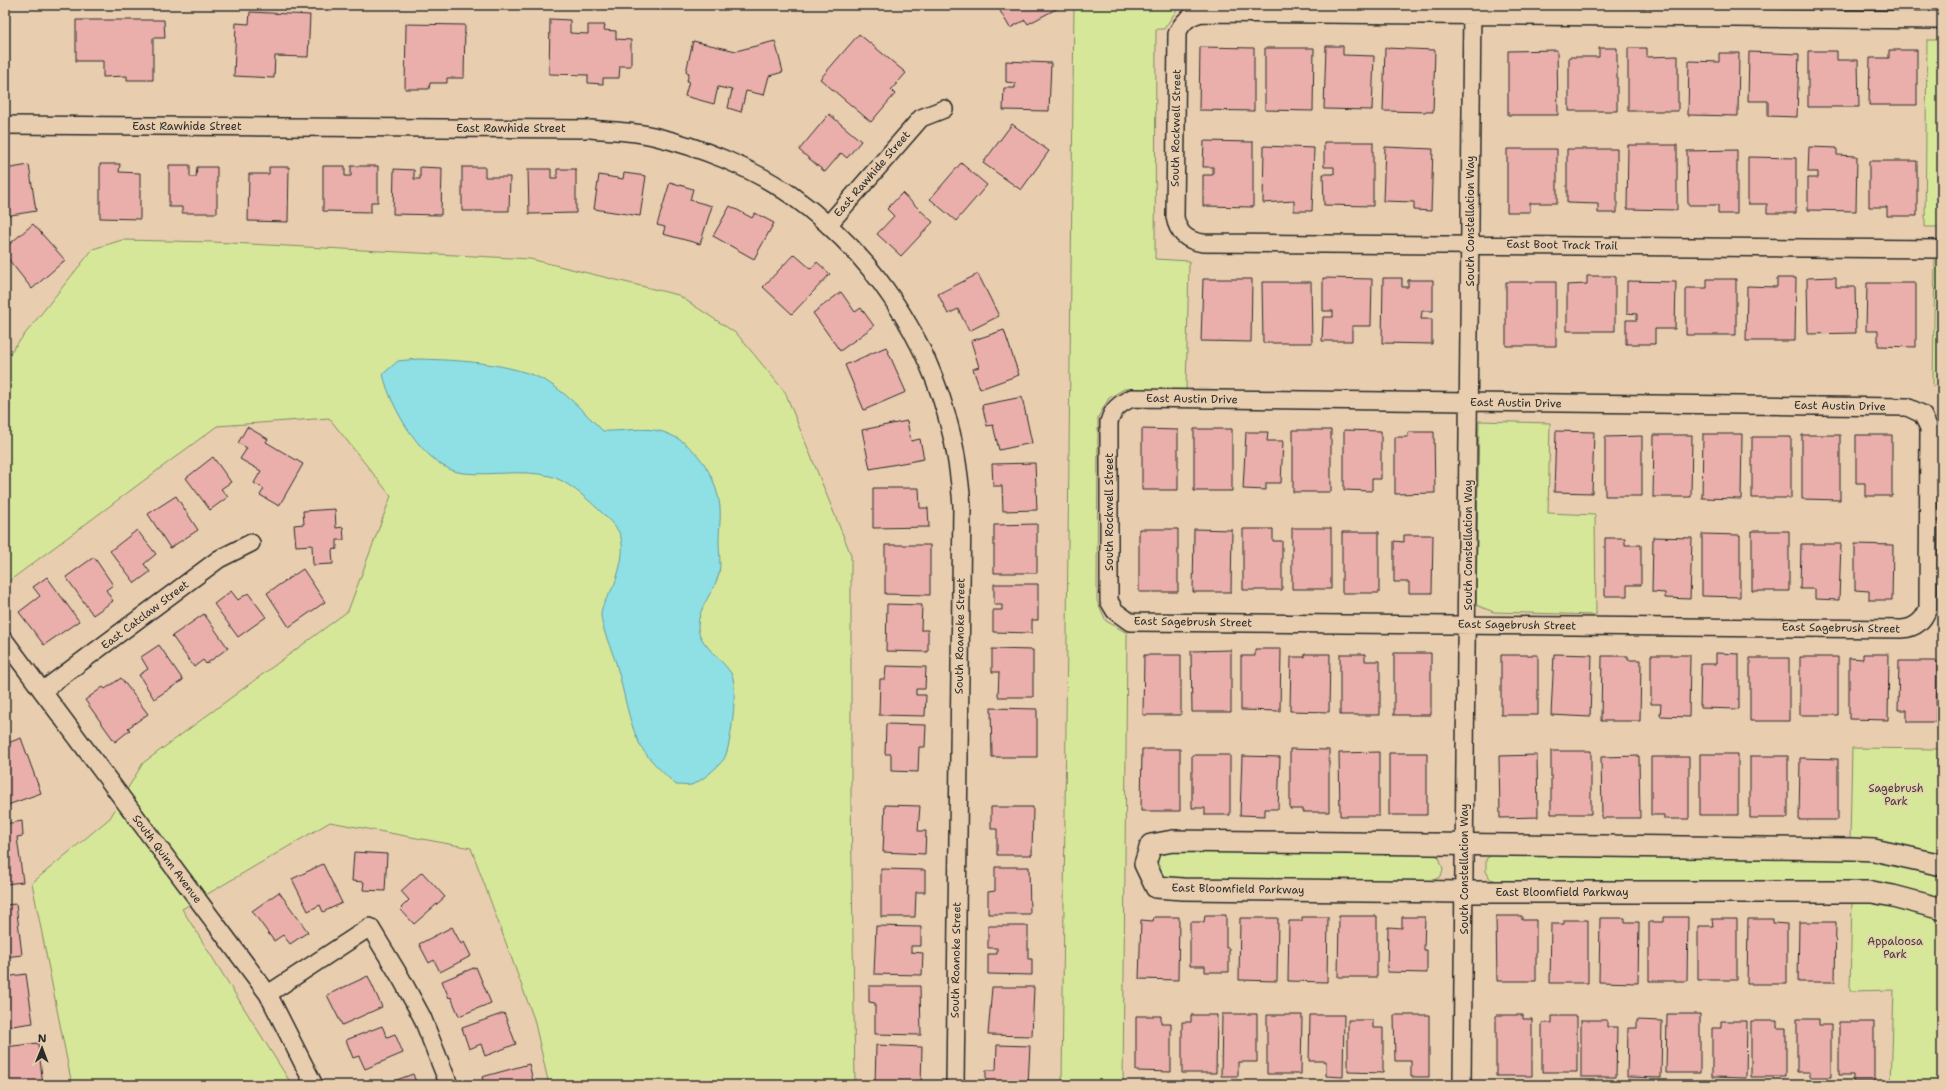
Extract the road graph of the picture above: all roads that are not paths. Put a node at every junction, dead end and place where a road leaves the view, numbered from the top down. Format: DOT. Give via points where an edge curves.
graph roads {
  1 [pos="1472,10"];
  2 [pos="1942,20"];
  3 [pos="944,109"];
  4 [pos="5,125"];
  5 [pos="828,225"];
  6 [pos="1184,236"];
  7 [pos="1470,245"];
  8 [pos="1942,249"];
  9 [pos="1469,402"];
  10 [pos="1112,412"];
  11 [pos="251,543"];
  12 [pos="1115,611"];
  13 [pos="1920,622"];
  14 [pos="1467,624"];
  15 [pos="5,641"];
  16 [pos="42,691"];
  17 [pos="1464,844"];
  18 [pos="1942,865"];
  19 [pos="1464,892"];
  20 [pos="1942,909"];
  21 [pos="268,994"];
  22 [pos="314,1085"];
  23 [pos="449,1085"];
  24 [pos="955,1085"];
  25 [pos="1462,1085"];
  1 -- 2 [label="street"];
  1 -- 6 [label="street, South Rockwell Street" via="1202,13 1186,20 1177,34 1175,209 1177,225"];
  1 -- 7 [label="street, South Constellation Way"];
  3 -- 5 [label="street, East Rawhide Street" via="921,118"];
  4 -- 5 [label="street, East Rawhide Street" via="590,129 651,135 695,148 742,167 790,194"];
  5 -- 24 [label="street, South Roanoke Street" via="872,271 906,319 930,367 942,400 952,432 959,474 962,506"];
  6 -- 7 [label="street, East Boot Track Trail" via="1195,242"];
  7 -- 8 [label="street, East Boot Track Trail"];
  7 -- 9 [label="street, South Constellation Way"];
  9 -- 10 [label="street, East Austin Drive" via="1132,398"];
  9 -- 13 [label="street, East Austin Drive" via="1908,407 1922,414 1929,428 1928,608"];
  9 -- 14 [label="street, South Constellation Way"];
  10 -- 12 [label="street, South Rockwell Street" via="1109,422 1109,601"];
  11 -- 16 [label="street, East Catclaw Street" via="219,560"];
  12 -- 14 [label="street, East Sagebrush Street" via="1130,622"];
  13 -- 14 [label="street, East Sagebrush Street" via="1902,629"];
  14 -- 17 [label="street, South Constellation Way"];
  15 -- 16 [label="street, South Quinn Avenue"];
  16 -- 21 [label="street, South Quinn Avenue"];
  17 -- 18 [label="street, East Bloomfield Parkway" via="1874,850"];
  17 -- 19 [label="street, South Constellation Way"];
  17 -- 19 [label="street, East Bloomfield Parkway" via="1173,840 1151,844 1144,864 1156,887"];
  19 -- 20 [label="street, East Bloomfield Parkway" via="1872,892"];
  19 -- 25 [label="street, South Constellation Way"];
  21 -- 22 [label="street, South Quinn Avenue"];
  21 -- 23 [label="street" via="370,927 422,1017"];
}
